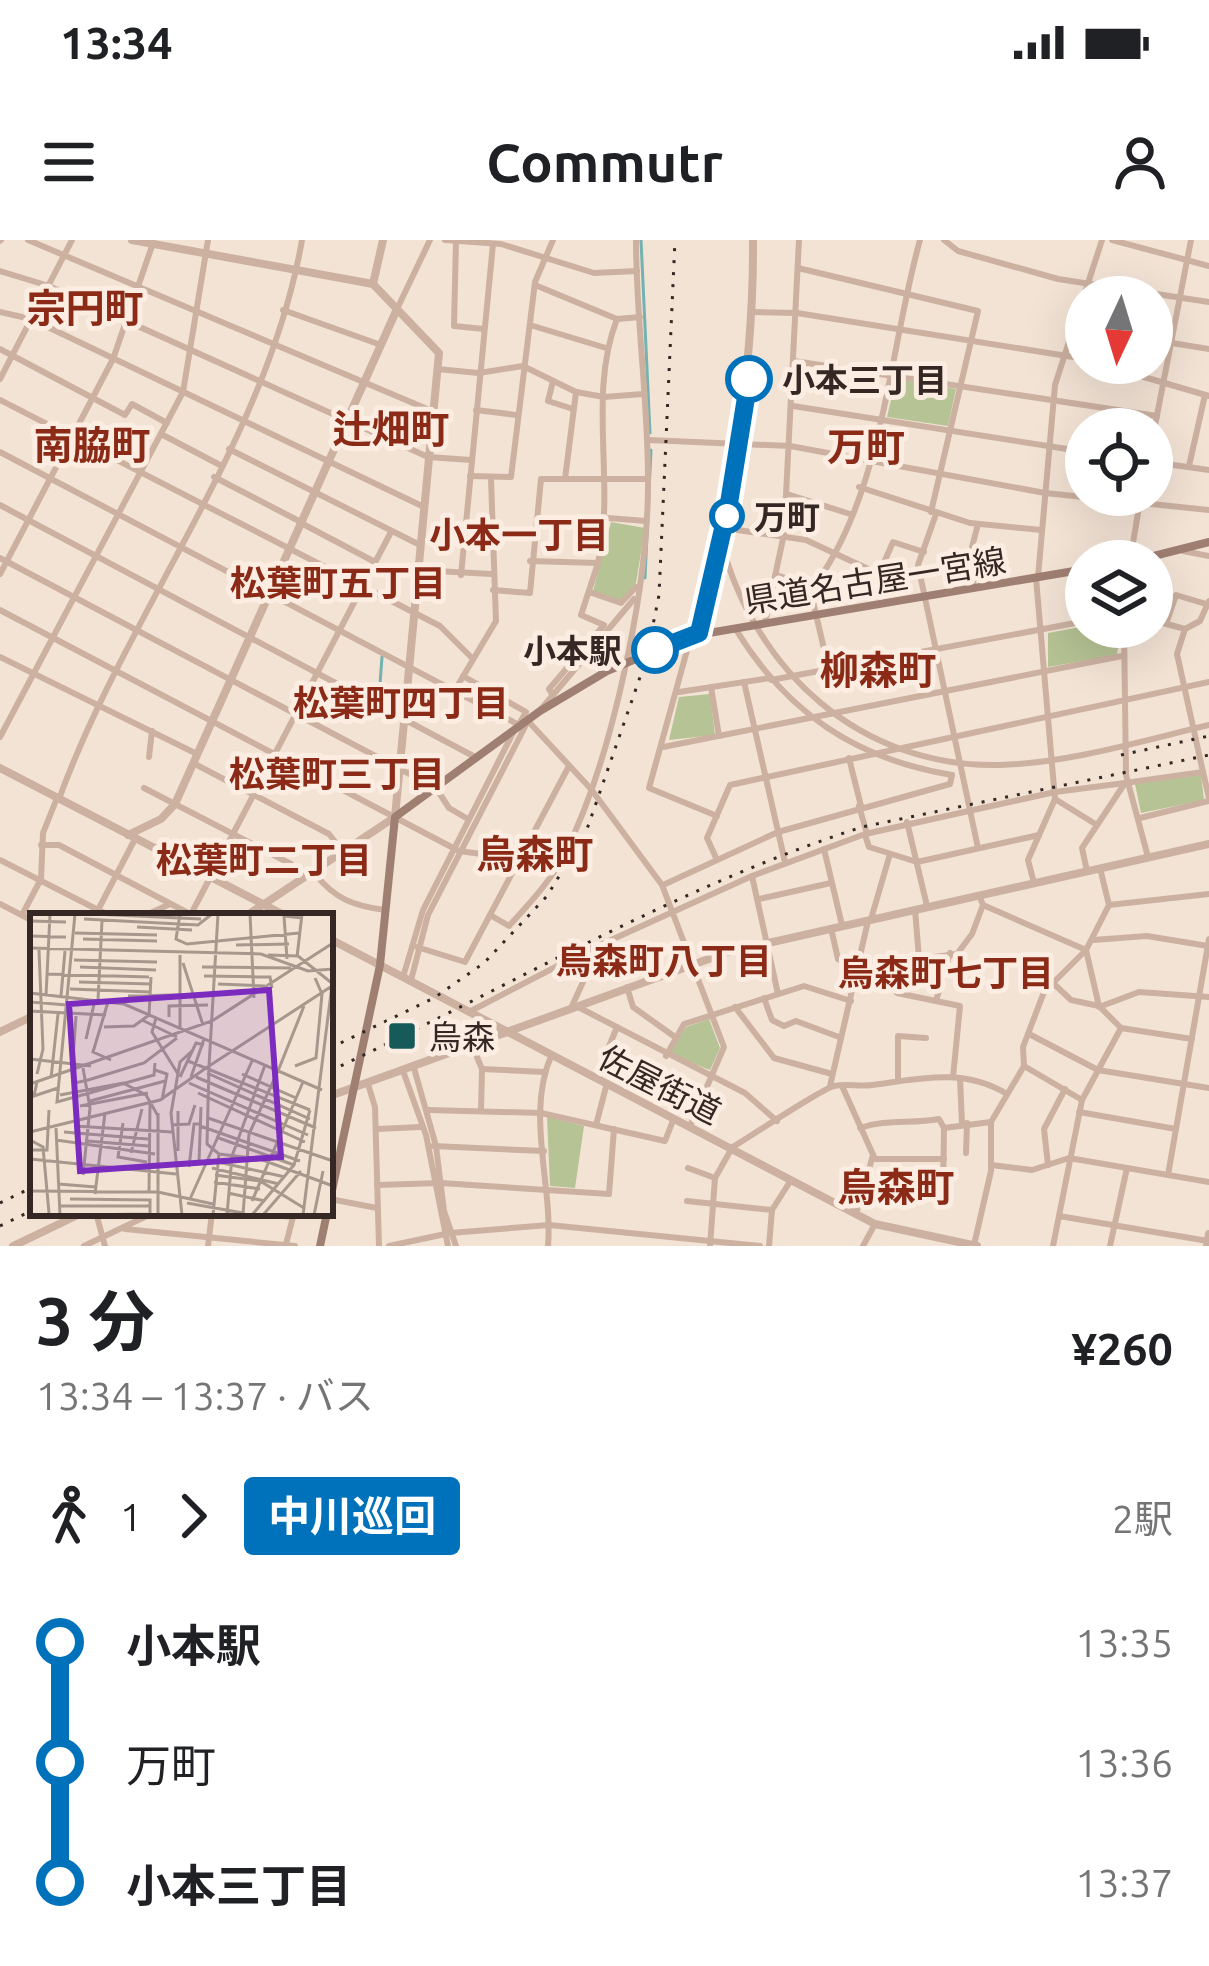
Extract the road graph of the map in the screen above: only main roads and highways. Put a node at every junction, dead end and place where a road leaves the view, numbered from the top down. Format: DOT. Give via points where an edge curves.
graph roads {
  1 [pos="1209,542"];
  2 [pos="1173,551"];
  3 [pos="1065,573"];
  4 [pos="333,1186"];
  1 -- 2 [label="main road"];
  3 -- 4 [label="main road, 県道名古屋一宮線" via="695,634 623,663 540,711 394,817 380,965"];
}
